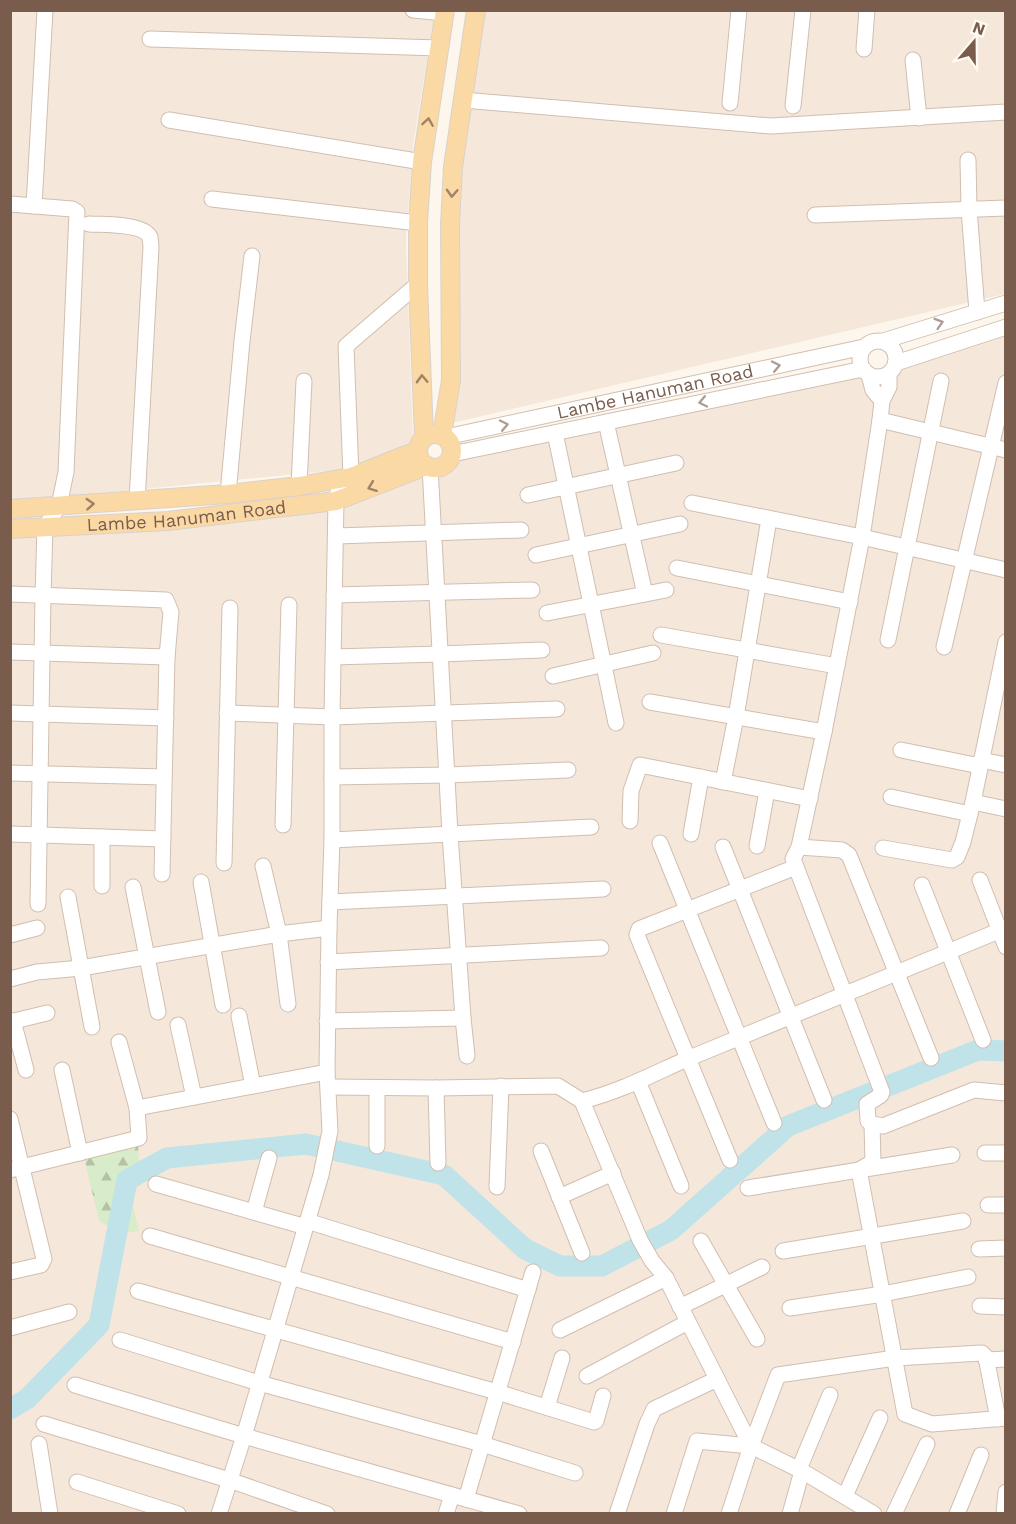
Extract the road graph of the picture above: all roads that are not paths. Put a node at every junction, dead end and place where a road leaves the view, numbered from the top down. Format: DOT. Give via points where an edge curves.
graph roads {
  1 [pos="45,10"];
  2 [pos="413,10"];
  3 [pos="476,10"];
  4 [pos="739,10"];
  5 [pos="803,10"];
  6 [pos="867,10"];
  7 [pos="445,12"];
  8 [pos="150,39"];
  9 [pos="439,48"];
  10 [pos="864,49"];
  11 [pos="913,60"];
  12 [pos="463,100"];
  13 [pos="730,103"];
  14 [pos="793,106"];
  15 [pos="1005,112"];
  16 [pos="919,118"];
  17 [pos="169,120"];
  18 [pos="968,160"];
  19 [pos="422,162"];
  20 [pos="212,199"];
  21 [pos="10,204"];
  22 [pos="34,206"];
  23 [pos="1005,208"];
  24 [pos="969,209"];
  25 [pos="815,215"];
  26 [pos="418,223"];
  27 [pos="89,224"];
  28 [pos="252,256"];
  29 [pos="418,284"];
  30 [pos="1005,303"];
  31 [pos="977,312"];
  32 [pos="1005,327"];
  33 [pos="883,341"];
  34 [pos="864,346"];
  35 [pos="893,369"];
  36 [pos="866,372"];
  37 [pos="304,381"];
  38 [pos="941,381"];
  39 [pos="1005,383"];
  40 [pos="882,401"];
  41 [pos="880,420"];
  42 [pos="606,422"];
  43 [pos="931,432"];
  44 [pos="555,433"];
  45 [pos="447,442"];
  46 [pos="998,448"];
  47 [pos="425,455"];
  48 [pos="676,463"];
  49 [pos="618,476"];
  50 [pos="346,478"];
  51 [pos="299,486"];
  52 [pos="566,488"];
  53 [pos="228,494"];
  54 [pos="528,495"];
  55 [pos="137,501"];
  56 [pos="336,501"];
  57 [pos="692,503"];
  58 [pos="58,506"];
  59 [pos="10,509"];
  60 [pos="769,519"];
  61 [pos="680,524"];
  62 [pos="45,527"];
  63 [pos="10,530"];
  64 [pos="521,530"];
  65 [pos="434,533"];
  66 [pos="631,535"];
  67 [pos="336,536"];
  68 [pos="862,537"];
  69 [pos="579,547"];
  70 [pos="907,548"];
  71 [pos="536,555"];
  72 [pos="964,561"];
  73 [pos="677,568"];
  74 [pos="1005,570"];
  75 [pos="759,584"];
  76 [pos="532,590"];
  77 [pos="666,590"];
  78 [pos="437,593"];
  79 [pos="10,594"];
  80 [pos="645,594"];
  81 [pos="43,595"];
  82 [pos="334,595"];
  83 [pos="850,602"];
  84 [pos="591,604"];
  85 [pos="289,605"];
  86 [pos="230,608"];
  87 [pos="546,613"];
  88 [pos="661,635"];
  89 [pos="888,640"];
  90 [pos="1005,642"];
  91 [pos="944,647"];
  92 [pos="542,650"];
  93 [pos="748,650"];
  94 [pos="10,652"];
  95 [pos="653,653"];
  96 [pos="42,654"];
  97 [pos="440,654"];
  98 [pos="167,657"];
  99 [pos="333,657"];
  100 [pos="604,665"];
  101 [pos="837,666"];
  102 [pos="1002,673"];
  103 [pos="553,676"];
  104 [pos="650,702"];
  105 [pos="557,709"];
  106 [pos="10,713"];
  107 [pos="227,713"];
  108 [pos="41,714"];
  109 [pos="443,714"];
  110 [pos="286,715"];
  111 [pos="332,717"];
  112 [pos="736,717"];
  113 [pos="989,717"];
  114 [pos="166,718"];
  115 [pos="1005,720"];
  116 [pos="615,723"];
  117 [pos="824,732"];
  118 [pos="901,750"];
  119 [pos="980,763"];
  120 [pos="1005,765"];
  121 [pos="568,770"];
  122 [pos="10,773"];
  123 [pos="40,774"];
  124 [pos="447,775"];
  125 [pos="164,777"];
  126 [pos="332,777"];
  127 [pos="701,777"];
  128 [pos="723,782"];
  129 [pos="768,791"];
  130 [pos="891,797"];
  131 [pos="810,799"];
  132 [pos="972,808"];
  133 [pos="1005,809"];
  134 [pos="630,821"];
  135 [pos="284,825"];
  136 [pos="591,828"];
  137 [pos="10,834"];
  138 [pos="450,834"];
  139 [pos="691,834"];
  140 [pos="39,835"];
  141 [pos="102,837"];
  142 [pos="163,839"];
  143 [pos="332,840"];
  144 [pos="660,843"];
  145 [pos="758,846"];
  146 [pos="723,847"];
  147 [pos="799,847"];
  148 [pos="883,848"];
  149 [pos="224,863"];
  150 [pos="263,866"];
  151 [pos="796,867"];
  152 [pos="162,874"];
  153 [pos="980,880"];
  154 [pos="201,882"];
  155 [pos="922,885"];
  156 [pos="102,886"];
  157 [pos="133,887"];
  158 [pos="603,889"];
  159 [pos="739,889"];
  160 [pos="68,897"];
  161 [pos="455,897"];
  162 [pos="330,902"];
  163 [pos="38,904"];
  164 [pos="688,910"];
  165 [pos="37,928"];
  166 [pos="329,928"];
  167 [pos="1002,930"];
  168 [pos="279,934"];
  169 [pos="10,935"];
  170 [pos="213,947"];
  171 [pos="1005,947"];
  172 [pos="601,948"];
  173 [pos="948,952"];
  174 [pos="459,956"];
  175 [pos="148,957"];
  176 [pos="328,962"];
  177 [pos="81,968"];
  178 [pos="897,973"];
  179 [pos="10,979"];
  180 [pos="845,995"];
  181 [pos="288,1004"];
  182 [pos="224,1005"];
  183 [pos="158,1012"];
  184 [pos="47,1013"];
  185 [pos="238,1016"];
  186 [pos="790,1017"];
  187 [pos="463,1018"];
  188 [pos="327,1021"];
  189 [pos="12,1022"];
  190 [pos="178,1025"];
  191 [pos="92,1027"];
  192 [pos="739,1037"];
  193 [pos="983,1040"];
  194 [pos="119,1042"];
  195 [pos="467,1056"];
  196 [pos="931,1058"];
  197 [pos="687,1059"];
  198 [pos="26,1070"];
  199 [pos="62,1071"];
  200 [pos="328,1079"];
  201 [pos="638,1081"];
  202 [pos="253,1086"];
  203 [pos="501,1086"];
  204 [pos="376,1088"];
  205 [pos="436,1088"];
  206 [pos="1005,1093"];
  207 [pos="194,1097"];
  208 [pos="824,1100"];
  209 [pos="582,1101"];
  210 [pos="137,1108"];
  211 [pos="10,1119"];
  212 [pos="774,1123"];
  213 [pos="870,1123"];
  214 [pos="377,1146"];
  215 [pos="541,1151"];
  216 [pos="80,1153"];
  217 [pos="985,1153"];
  218 [pos="1005,1154"];
  219 [pos="952,1155"];
  220 [pos="269,1158"];
  221 [pos="730,1160"];
  222 [pos="438,1163"];
  223 [pos="17,1169"];
  224 [pos="859,1170"];
  225 [pos="613,1173"];
  226 [pos="156,1184"];
  227 [pos="681,1186"];
  228 [pos="497,1187"];
  229 [pos="747,1188"];
  230 [pos="560,1197"];
  231 [pos="987,1205"];
  232 [pos="1005,1205"];
  233 [pos="254,1212"];
  234 [pos="963,1221"];
  235 [pos="307,1224"];
  236 [pos="150,1236"];
  237 [pos="872,1236"];
  238 [pos="701,1241"];
  239 [pos="1005,1248"];
  240 [pos="979,1249"];
  241 [pos="783,1251"];
  242 [pos="582,1253"];
  243 [pos="762,1267"];
  244 [pos="10,1272"];
  245 [pos="533,1272"];
  246 [pos="291,1277"];
  247 [pos="968,1277"];
  248 [pos="666,1278"];
  249 [pos="726,1284"];
  250 [pos="528,1290"];
  251 [pos="138,1291"];
  252 [pos="883,1294"];
  253 [pos="980,1306"];
  254 [pos="680,1307"];
  255 [pos="1005,1307"];
  256 [pos="790,1308"];
  257 [pos="69,1312"];
  258 [pos="688,1322"];
  259 [pos="10,1328"];
  260 [pos="275,1330"];
  261 [pos="560,1330"];
  262 [pos="120,1340"];
  263 [pos="757,1340"];
  264 [pos="513,1342"];
  265 [pos="561,1358"];
  266 [pos="895,1358"];
  267 [pos="1005,1359"];
  268 [pos="986,1360"];
  269 [pos="587,1376"];
  270 [pos="717,1379"];
  271 [pos="259,1383"];
  272 [pos="75,1385"];
  273 [pos="497,1392"];
  274 [pos="830,1395"];
  275 [pos="603,1396"];
  276 [pos="547,1407"];
  277 [pos="880,1418"];
  278 [pos="1002,1418"];
  279 [pos="44,1424"];
  280 [pos="244,1436"];
  281 [pos="39,1444"];
  282 [pos="482,1444"];
  283 [pos="927,1444"];
  284 [pos="751,1446"];
  285 [pos="981,1455"];
  286 [pos="800,1470"];
  287 [pos="575,1473"];
  288 [pos="229,1480"];
  289 [pos="76,1482"];
  290 [pos="1005,1492"];
  291 [pos="845,1496"];
  292 [pos="459,1497"];
  293 [pos="50,1514"];
  294 [pos="178,1514"];
  295 [pos="219,1514"];
  296 [pos="327,1514"];
  297 [pos="446,1514"];
  298 [pos="519,1514"];
  299 [pos="617,1514"];
  300 [pos="674,1514"];
  301 [pos="729,1514"];
  302 [pos="790,1514"];
  303 [pos="874,1514"];
  304 [pos="894,1514"];
  305 [pos="957,1514"];
  306 [pos="1004,1514"];
  1 -- 22 [label="street"];
  2 -- 7 [label="street"];
  3 -- 12 [label="main road"];
  4 -- 13 [label="street"];
  5 -- 14 [label="street"];
  6 -- 10 [label="street"];
  7 -- 9 [label="main road"];
  8 -- 9 [label="street"];
  19 -- 9 [label="main road, one-way"];
  11 -- 16 [label="street"];
  12 -- 16 [label="street" via="771,126"];
  12 -- 45 [label="main road, one-way" via="450,224 451,380"];
  15 -- 16 [label="street"];
  17 -- 19 [label="street"];
  18 -- 24 [label="street"];
  19 -- 26 [label="main road"];
  20 -- 26 [label="street"];
  21 -- 22 [label="street"];
  22 -- 58 [label="street" via="76,212 66,472"];
  23 -- 24 [label="street"];
  24 -- 25 [label="street"];
  24 -- 31 [label="street"];
  26 -- 29 [label="main road"];
  27 -- 55 [label="street" via="132,226 150,237"];
  28 -- 53 [label="street"];
  47 -- 29 [label="main road, one-way"];
  29 -- 50 [label="street" via="345,346"];
  30 -- 31 [label="street"];
  33 -- 31 [label="street, one-way"];
  32 -- 35 [label="street"];
  33 -- 34 [label="street"];
  33 -- 35 [label="street" via="897,355"];
  34 -- 36 [label="street" via="860,360"];
  45 -- 34 [label="street, Lambe Hanuman Road, one-way"];
  35 -- 36 [label="street" via="879,377"];
  35 -- 40 [label="street"];
  36 -- 40 [label="street"];
  36 -- 42 [label="street, Lambe Hanuman Road, one-way"];
  37 -- 51 [label="street"];
  38 -- 43 [label="street"];
  39 -- 46 [label="street"];
  40 -- 41 [label="street"];
  41 -- 43 [label="street"];
  41 -- 68 [label="street"];
  42 -- 44 [label="street, Lambe Hanuman Road"];
  42 -- 49 [label="street"];
  43 -- 46 [label="street"];
  43 -- 70 [label="street"];
  44 -- 45 [label="street, Lambe Hanuman Road"];
  44 -- 52 [label="street"];
  45 -- 47 [label="main road" via="433,433"];
  45 -- 47 [label="main road" via="451,459 444,466 435,468"];
  46 -- 72 [label="street"];
  47 -- 50 [label="main road, Lambe Hanuman Road"];
  47 -- 56 [label="main road, Lambe Hanuman Road, one-way"];
  47 -- 65 [label="street"];
  48 -- 49 [label="street"];
  49 -- 52 [label="street"];
  49 -- 66 [label="street"];
  50 -- 51 [label="main road, Lambe Hanuman Road"];
  50 -- 56 [label="street"];
  51 -- 53 [label="main road, Lambe Hanuman Road"];
  52 -- 54 [label="street"];
  52 -- 69 [label="street"];
  53 -- 55 [label="main road, Lambe Hanuman Road"];
  58 -- 55 [label="main road, Lambe Hanuman Road, one-way"];
  56 -- 62 [label="main road, Lambe Hanuman Road" via="168,521"];
  56 -- 67 [label="street"];
  57 -- 60 [label="street"];
  58 -- 59 [label="main road, Lambe Hanuman Road"];
  58 -- 62 [label="street"];
  60 -- 68 [label="street"];
  60 -- 75 [label="street"];
  61 -- 66 [label="street"];
  62 -- 63 [label="main road, Lambe Hanuman Road"];
  62 -- 81 [label="street"];
  64 -- 65 [label="street"];
  65 -- 67 [label="street"];
  65 -- 78 [label="street"];
  66 -- 69 [label="street"];
  66 -- 80 [label="street"];
  67 -- 82 [label="street"];
  68 -- 70 [label="street"];
  68 -- 83 [label="street"];
  69 -- 71 [label="street"];
  69 -- 84 [label="street"];
  70 -- 72 [label="street"];
  70 -- 89 [label="street"];
  72 -- 74 [label="street"];
  72 -- 91 [label="street"];
  73 -- 75 [label="street"];
  75 -- 83 [label="street"];
  75 -- 93 [label="street"];
  76 -- 78 [label="street"];
  77 -- 80 [label="street"];
  78 -- 82 [label="street"];
  78 -- 97 [label="street"];
  79 -- 81 [label="street"];
  80 -- 84 [label="street"];
  81 -- 96 [label="street"];
  81 -- 98 [label="street" via="165,600 171,612"];
  82 -- 99 [label="street"];
  83 -- 101 [label="street"];
  84 -- 87 [label="street"];
  84 -- 100 [label="street"];
  85 -- 110 [label="street"];
  86 -- 107 [label="street"];
  88 -- 93 [label="street"];
  90 -- 102 [label="street"];
  92 -- 97 [label="street"];
  93 -- 101 [label="street"];
  93 -- 112 [label="street"];
  94 -- 96 [label="street"];
  95 -- 100 [label="street"];
  96 -- 98 [label="street"];
  96 -- 108 [label="street"];
  97 -- 99 [label="street"];
  97 -- 109 [label="street"];
  98 -- 114 [label="street"];
  99 -- 111 [label="street"];
  100 -- 103 [label="street"];
  100 -- 116 [label="street"];
  101 -- 117 [label="street"];
  102 -- 113 [label="street"];
  104 -- 112 [label="street"];
  105 -- 109 [label="street"];
  106 -- 108 [label="street"];
  107 -- 110 [label="street"];
  107 -- 149 [label="street"];
  108 -- 114 [label="street"];
  108 -- 123 [label="street"];
  109 -- 111 [label="street"];
  109 -- 124 [label="street"];
  110 -- 111 [label="street"];
  110 -- 135 [label="street"];
  111 -- 126 [label="street"];
  112 -- 117 [label="street"];
  112 -- 128 [label="street"];
  113 -- 115 [label="street"];
  113 -- 119 [label="street"];
  114 -- 125 [label="street"];
  117 -- 131 [label="street"];
  118 -- 119 [label="street"];
  119 -- 120 [label="street"];
  119 -- 132 [label="street"];
  121 -- 124 [label="street"];
  122 -- 123 [label="street"];
  123 -- 125 [label="street"];
  123 -- 140 [label="street"];
  124 -- 126 [label="street"];
  124 -- 138 [label="street"];
  125 -- 142 [label="street"];
  126 -- 143 [label="street"];
  127 -- 128 [label="street"];
  127 -- 134 [label="street" via="640,765 632,791"];
  127 -- 139 [label="street"];
  128 -- 129 [label="street"];
  129 -- 131 [label="street"];
  129 -- 145 [label="street"];
  130 -- 132 [label="street"];
  131 -- 147 [label="street"];
  132 -- 133 [label="street"];
  132 -- 148 [label="street" via="963,842 953,860"];
  136 -- 138 [label="street"];
  137 -- 140 [label="street"];
  138 -- 143 [label="street"];
  138 -- 161 [label="street"];
  140 -- 141 [label="street"];
  140 -- 163 [label="street"];
  141 -- 142 [label="street"];
  141 -- 156 [label="street"];
  142 -- 152 [label="street"];
  143 -- 162 [label="street"];
  144 -- 164 [label="street"];
  146 -- 159 [label="street"];
  147 -- 151 [label="street" via="793,859"];
  147 -- 178 [label="street" via="842,850 849,855"];
  150 -- 168 [label="street"];
  151 -- 159 [label="street"];
  151 -- 180 [label="street"];
  153 -- 167 [label="street"];
  154 -- 170 [label="street"];
  155 -- 173 [label="street"];
  157 -- 175 [label="street"];
  158 -- 161 [label="street"];
  159 -- 164 [label="street"];
  159 -- 186 [label="street"];
  160 -- 177 [label="street"];
  161 -- 162 [label="street"];
  161 -- 174 [label="street"];
  162 -- 166 [label="street"];
  164 -- 192 [label="street"];
  164 -- 197 [label="street" via="639,929 637,935"];
  165 -- 169 [label="street"];
  166 -- 168 [label="street"];
  166 -- 176 [label="street"];
  167 -- 171 [label="street"];
  167 -- 173 [label="street"];
  168 -- 170 [label="street"];
  168 -- 181 [label="street"];
  170 -- 175 [label="street"];
  170 -- 182 [label="street"];
  172 -- 174 [label="street"];
  173 -- 178 [label="street"];
  173 -- 193 [label="street"];
  174 -- 176 [label="street"];
  174 -- 187 [label="street"];
  175 -- 177 [label="street"];
  175 -- 183 [label="street"];
  176 -- 188 [label="street"];
  177 -- 179 [label="street"];
  177 -- 191 [label="street"];
  178 -- 180 [label="street"];
  178 -- 196 [label="street"];
  180 -- 186 [label="street"];
  180 -- 213 [label="street" via="882,1092 867,1104"];
  184 -- 189 [label="street"];
  185 -- 202 [label="street"];
  186 -- 192 [label="street"];
  186 -- 208 [label="street"];
  187 -- 188 [label="street"];
  187 -- 195 [label="street"];
  188 -- 200 [label="street"];
  189 -- 198 [label="street"];
  190 -- 207 [label="street"];
  192 -- 197 [label="street"];
  192 -- 212 [label="street"];
  194 -- 210 [label="street"];
  197 -- 201 [label="street"];
  197 -- 221 [label="street"];
  199 -- 216 [label="street"];
  200 -- 202 [label="street"];
  200 -- 204 [label="street"];
  200 -- 235 [label="street" via="330,1131"];
  201 -- 209 [label="street"];
  201 -- 227 [label="street"];
  202 -- 207 [label="street"];
  203 -- 205 [label="street"];
  203 -- 209 [label="street" via="558,1086"];
  203 -- 228 [label="street"];
  204 -- 205 [label="street"];
  204 -- 214 [label="street"];
  205 -- 222 [label="street"];
  206 -- 213 [label="street" via="974,1090 883,1126"];
  207 -- 210 [label="street"];
  209 -- 225 [label="street"];
  210 -- 216 [label="street" via="140,1138"];
  211 -- 223 [label="street"];
  213 -- 224 [label="street" via="873,1162"];
  215 -- 230 [label="street"];
  216 -- 223 [label="street"];
  217 -- 218 [label="street"];
  219 -- 224 [label="street"];
  220 -- 233 [label="street"];
  223 -- 244 [label="street" via="44,1259 41,1265"];
  224 -- 229 [label="street"];
  224 -- 237 [label="street"];
  225 -- 230 [label="street"];
  225 -- 248 [label="street" via="640,1240"];
  226 -- 233 [label="street"];
  230 -- 242 [label="street"];
  231 -- 232 [label="street"];
  233 -- 235 [label="street"];
  234 -- 237 [label="street"];
  235 -- 246 [label="street"];
  235 -- 250 [label="street"];
  236 -- 246 [label="street"];
  237 -- 241 [label="street"];
  237 -- 252 [label="street"];
  238 -- 249 [label="street"];
  239 -- 240 [label="street"];
  243 -- 249 [label="street"];
  245 -- 250 [label="street"];
  246 -- 260 [label="street"];
  246 -- 264 [label="street"];
  247 -- 252 [label="street"];
  248 -- 254 [label="street"];
  248 -- 261 [label="street"];
  249 -- 254 [label="street"];
  249 -- 263 [label="street"];
  250 -- 264 [label="street"];
  251 -- 260 [label="street"];
  252 -- 256 [label="street"];
  252 -- 266 [label="street"];
  253 -- 255 [label="street"];
  254 -- 258 [label="street"];
  257 -- 259 [label="street"];
  258 -- 269 [label="street"];
  258 -- 270 [label="street"];
  260 -- 271 [label="street"];
  260 -- 273 [label="street"];
  262 -- 271 [label="street"];
  264 -- 273 [label="street"];
  265 -- 276 [label="street"];
  266 -- 268 [label="street" via="979,1352"];
  266 -- 278 [label="street" via="905,1414 932,1424"];
  266 -- 284 [label="street" via="778,1375"];
  267 -- 268 [label="street"];
  268 -- 278 [label="street"];
  270 -- 284 [label="street"];
  270 -- 299 [label="street" via="654,1409"];
  271 -- 280 [label="street"];
  271 -- 282 [label="street"];
  272 -- 280 [label="street"];
  273 -- 276 [label="street"];
  273 -- 282 [label="street"];
  274 -- 286 [label="street"];
  275 -- 276 [label="street" via="595,1422"];
  277 -- 291 [label="street"];
  279 -- 288 [label="street"];
  280 -- 288 [label="street"];
  280 -- 292 [label="street"];
  281 -- 293 [label="street"];
  282 -- 287 [label="street"];
  282 -- 292 [label="street"];
  283 -- 304 [label="street"];
  284 -- 286 [label="street"];
  284 -- 300 [label="street" via="697,1441"];
  284 -- 301 [label="street"];
  285 -- 305 [label="street"];
  286 -- 291 [label="street"];
  286 -- 302 [label="street"];
  288 -- 295 [label="street"];
  288 -- 296 [label="street"];
  289 -- 294 [label="street"];
  290 -- 306 [label="street"];
  291 -- 303 [label="street"];
  292 -- 297 [label="street"];
  292 -- 298 [label="street"];
}
